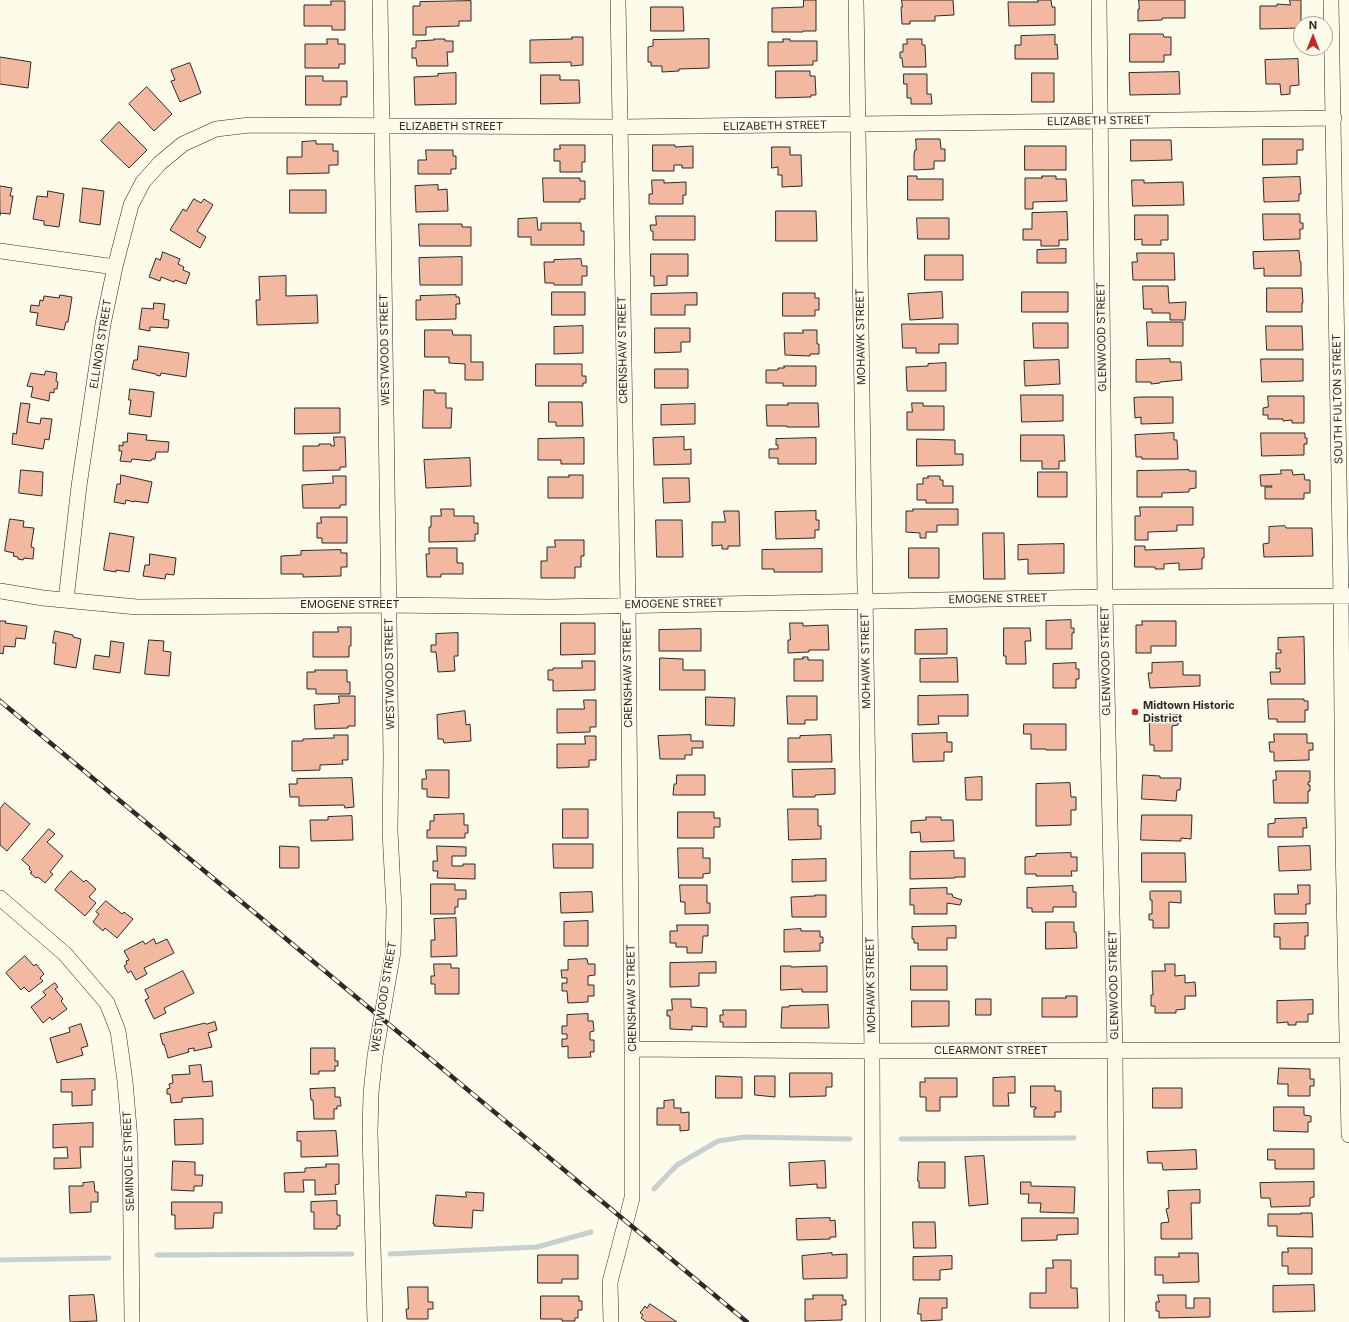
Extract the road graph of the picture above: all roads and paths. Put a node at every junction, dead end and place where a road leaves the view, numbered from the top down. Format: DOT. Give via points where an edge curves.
graph roads {
  1 [pos="380,0"];
  2 [pos="618,0"];
  3 [pos="856,0"];
  4 [pos="1099,0"];
  5 [pos="1332,0"];
  6 [pos="1334,118"];
  7 [pos="1100,120"];
  8 [pos="858,124"];
  9 [pos="380,126"];
  10 [pos="619,128"];
  11 [pos="216,129"];
  12 [pos="0,251"];
  13 [pos="115,267"];
  14 [pos="0,591"];
  15 [pos="1345,596"];
  16 [pos="1105,597"];
  17 [pos="66,600"];
  18 [pos="865,601"];
  19 [pos="388,605"];
  20 [pos="628,605"];
  21 [pos="0,898"];
  22 [pos="632,1050"];
  23 [pos="1348,1050"];
  24 [pos="872,1051"];
  25 [pos="1115,1051"];
  26 [pos="1349,1135"];
  27 [pos="132,1322"];
  28 [pos="375,1322"];
  29 [pos="611,1322"];
  30 [pos="873,1322"];
  31 [pos="1117,1322"];
  1 -- 9 [label="street, WESTWOOD STREET"];
  2 -- 10 [label="street, CRENSHAW STREET"];
  3 -- 8 [label="street, MOHAWK STREET"];
  4 -- 7 [label="street, GLENWOOD STREET"];
  5 -- 6 [label="street, SOUTH FULTON STREET"];
  6 -- 7 [label="street, ELIZABETH STREET"];
  6 -- 15 [label="street, SOUTH FULTON STREET"];
  7 -- 8 [label="street, ELIZABETH STREET"];
  7 -- 16 [label="street, GLENWOOD STREET"];
  8 -- 10 [label="street, ELIZABETH STREET"];
  8 -- 18 [label="street, MOHAWK STREET"];
  9 -- 10 [label="street, ELIZABETH STREET"];
  9 -- 11 [label="street, ELIZABETH STREET" via="250,125"];
  9 -- 19 [label="street, WESTWOOD STREET"];
  10 -- 20 [label="street, CRENSHAW STREET"];
  11 -- 13 [label="street, ELLINOR STREET" via="183,144 160,163 143,182 131,205"];
  12 -- 13 [label="street"];
  13 -- 17 [label="street, ELLINOR STREET" via="80,478"];
  14 -- 17 [label="street, EMOGENE STREET"];
  15 -- 16 [label="street, EMOGENE STREET"];
  15 -- 23 [label="street, SOUTH FULTON STREET" via="1343,842"];
  16 -- 18 [label="street, EMOGENE STREET"];
  16 -- 25 [label="street, GLENWOOD STREET"];
  17 -- 19 [label="street, EMOGENE STREET" via="136,607"];
  18 -- 20 [label="street, EMOGENE STREET"];
  18 -- 24 [label="street, MOHAWK STREET"];
  19 -- 20 [label="street, EMOGENE STREET"];
  19 -- 28 [label="street, WESTWOOD STREET" via="390,831 394,916 393,952 371,1093"];
  20 -- 22 [label="street, CRENSHAW STREET"];
  21 -- 27 [label="street, SEMINOLE STREET" via="65,954 107,1003 118,1031 130,1140"];
  22 -- 24 [label="street, CLEARMONT STREET"];
  22 -- 29 [label="street, CRENSHAW STREET" via="632,1198 610,1282"];
  23 -- 25 [label="street, CLEARMONT STREET"];
  23 -- 26 [label="street, SOUTH FULTON STREET"];
  24 -- 25 [label="street, CLEARMONT STREET"];
  24 -- 30 [label="street, MOHAWK STREET"];
  25 -- 31 [label="street, GLENWOOD STREET"];
}
